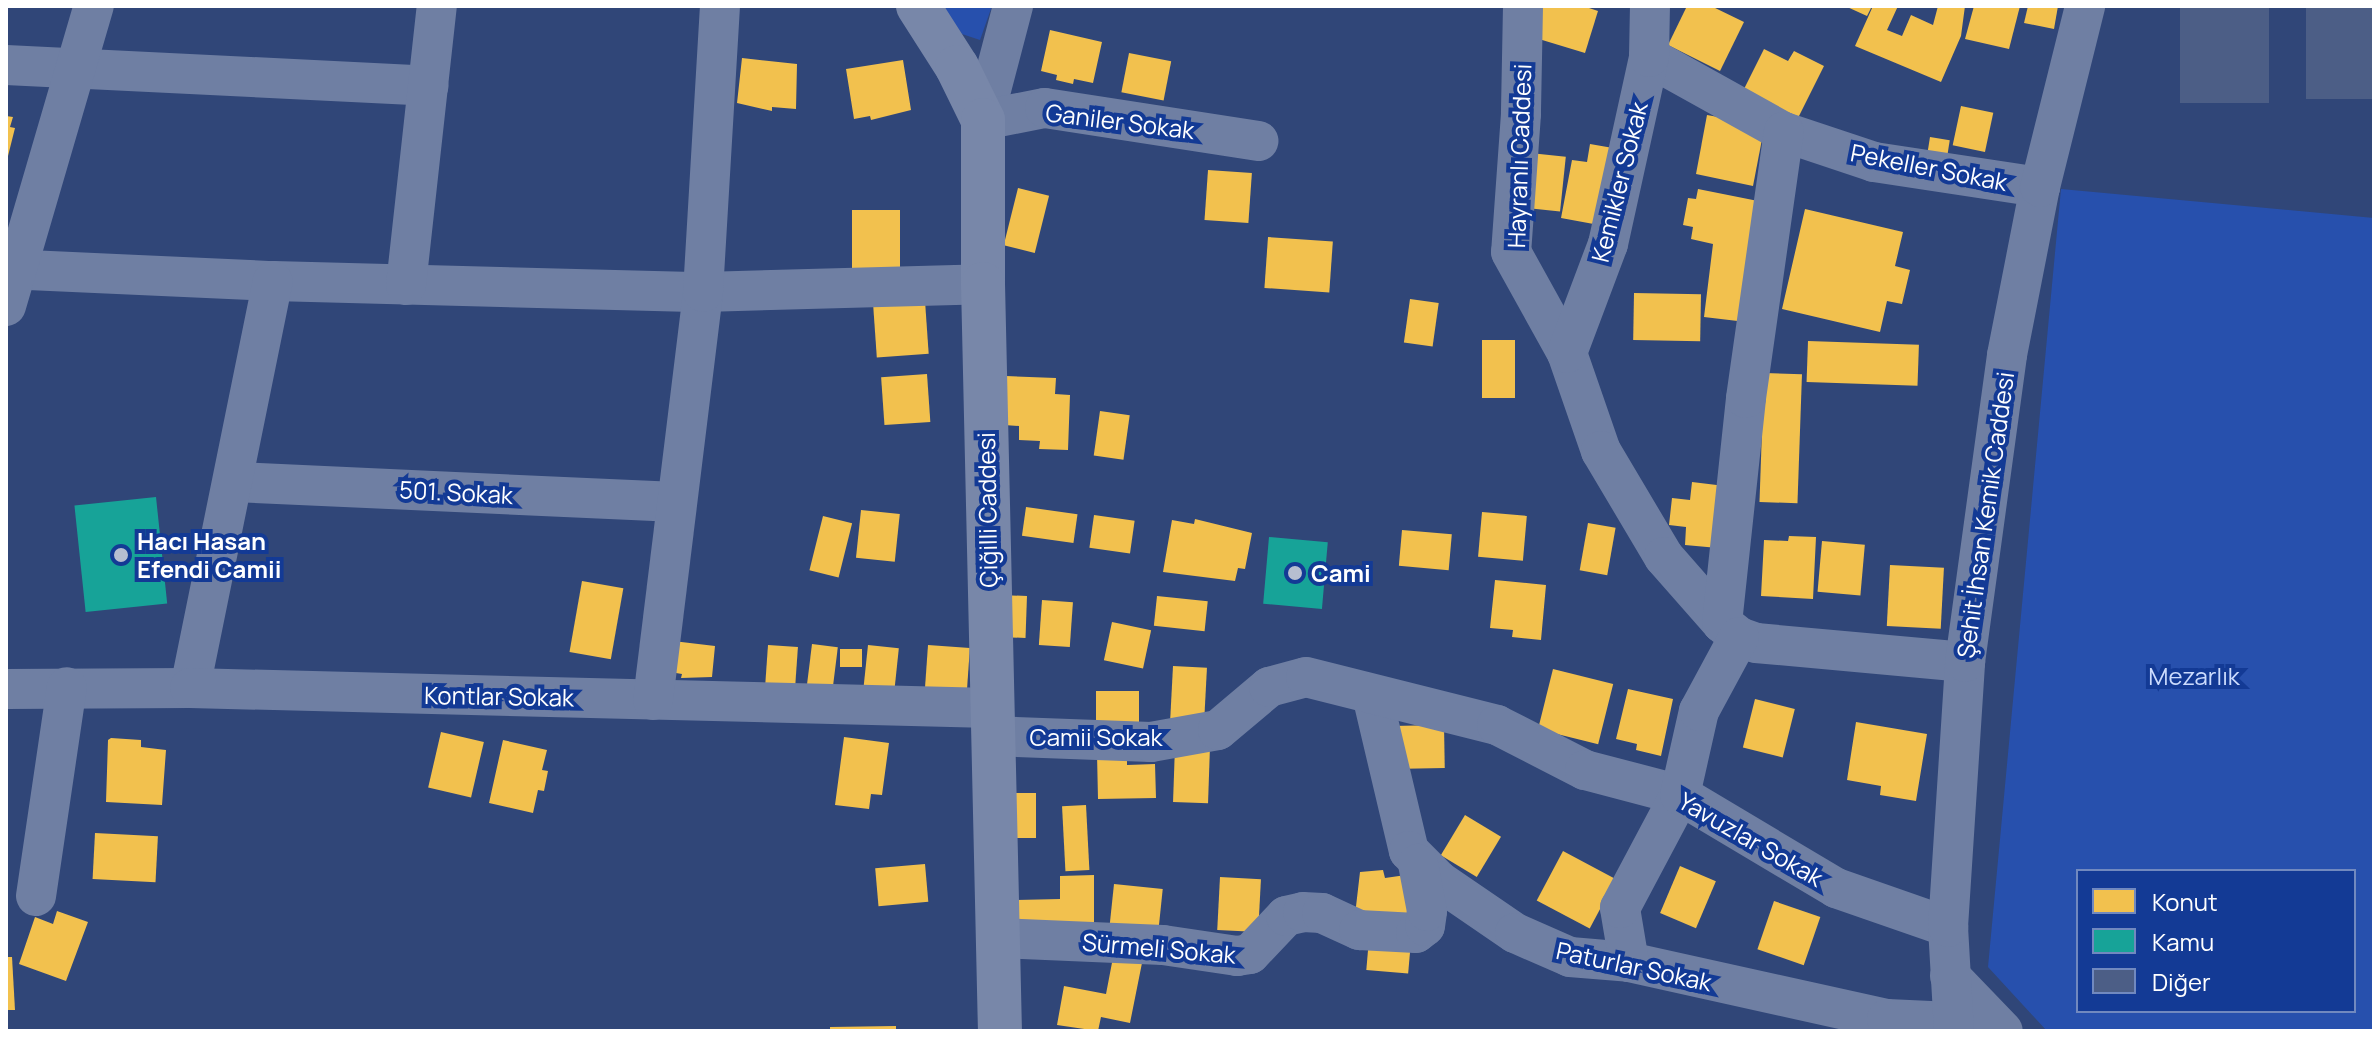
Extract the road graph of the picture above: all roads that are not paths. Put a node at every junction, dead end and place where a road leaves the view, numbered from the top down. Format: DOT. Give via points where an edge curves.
graph roads {
  1 [pos="94,6"];
  2 [pos="437,6"];
  3 [pos="720,6"];
  4 [pos="918,6"];
  5 [pos="1013,6"];
  6 [pos="1523,6"];
  7 [pos="1650,6"];
  8 [pos="2085,6"];
  9 [pos="1649,57"];
  10 [pos="6,65"];
  11 [pos="75,69"];
  12 [pos="428,86"];
  13 [pos="983,120"];
  14 [pos="1784,132"];
  15 [pos="1258,141"];
  16 [pos="2040,187"];
  17 [pos="10,281"];
  18 [pos="273,281"];
  19 [pos="983,284"];
  20 [pos="406,285"];
  21 [pos="703,292"];
  22 [pos="1567,353"];
  23 [pos="235,482"];
  24 [pos="677,502"];
  25 [pos="1731,630"];
  26 [pos="1965,662"];
  27 [pos="67,687"];
  28 [pos="190,688"];
  29 [pos="6,689"];
  30 [pos="1372,695"];
  31 [pos="653,700"];
  32 [pos="992,722"];
  33 [pos="1680,795"];
  34 [pos="1418,864"];
  35 [pos="36,896"];
  36 [pos="1948,927"];
  37 [pos="998,938"];
  38 [pos="1629,962"];
  39 [pos="1950,976"];
  40 [pos="1953,1026"];
  41 [pos="1000,1031"];
  42 [pos="2003,1031"];
  1 -- 11 [label="street"];
  2 -- 12 [label="street"];
  3 -- 21 [label="street"];
  4 -- 13 [label="main road, Çiğilli Caddesi"];
  5 -- 13 [label="street"];
  6 -- 22 [label="street, Hayranlı Caddesi" via="1511,252"];
  7 -- 9 [label="street, Kemikler Sokak"];
  8 -- 16 [label="street, Şehit İhsan Kemik Caddesi"];
  9 -- 14 [label="street, Pekeller Sokak"];
  9 -- 22 [label="street, Kemikler Sokak" via="1608,244"];
  10 -- 11 [label="street"];
  11 -- 12 [label="street"];
  11 -- 17 [label="street"];
  12 -- 20 [label="street"];
  13 -- 15 [label="street, Ganiler Sokak" via="1045,108"];
  13 -- 19 [label="main road, Çiğilli Caddesi"];
  14 -- 16 [label="street, Pekeller Sokak" via="1874,162"];
  14 -- 25 [label="street" via="1746,398"];
  16 -- 26 [label="street, Şehit İhsan Kemik Caddesi" via="2007,355"];
  17 -- 18 [label="street"];
  18 -- 20 [label="street"];
  18 -- 23 [label="street"];
  19 -- 21 [label="street"];
  19 -- 32 [label="main road, Çiğilli Caddesi"];
  20 -- 21 [label="street"];
  21 -- 24 [label="street"];
  22 -- 25 [label="street, Hayranlı Caddesi" via="1601,451 1664,557"];
  23 -- 24 [label="street, 501. Sokak"];
  23 -- 28 [label="street"];
  24 -- 31 [label="street"];
  25 -- 26 [label="street" via="1756,643"];
  25 -- 33 [label="street" via="1699,711"];
  26 -- 36 [label="street, Şehit İhsan Kemik Caddesi"];
  27 -- 28 [label="street, Kontlar Sokak"];
  27 -- 29 [label="street, Kontlar Sokak"];
  27 -- 35 [label="street"];
  28 -- 31 [label="street, Kontlar Sokak"];
  30 -- 32 [label="street, Camii Sokak" via="1306,677 1269,687 1218,730 1151,742"];
  30 -- 33 [label="street, Yavuzlar Sokak" via="1497,725 1585,770"];
  30 -- 34 [label="street" via="1398,817"];
  31 -- 32 [label="street, Kontlar Sokak"];
  32 -- 37 [label="main road, Çiğilli Caddesi"];
  33 -- 36 [label="street, Yavuzlar Sokak" via="1836,888"];
  33 -- 38 [label="street" via="1620,908"];
  34 -- 37 [label="street, Sürmeli Sokak" via="1427,911 1425,926 1416,933 1359,930 1322,913 1303,912 1286,916 1250,954 1237,956 1133,943"];
  34 -- 38 [label="street, Paturlar Sokak" via="1515,933 1544,947 1570,957"];
  36 -- 39 [label="street, Şehit İhsan Kemik Caddesi"];
  37 -- 41 [label="main road, Çiğilli Caddesi"];
  38 -- 40 [label="street, Paturlar Sokak" via="1836,1010"];
  39 -- 40 [label="street, Şehit İhsan Kemik Caddesi"];
  39 -- 42 [label="street"];
}
